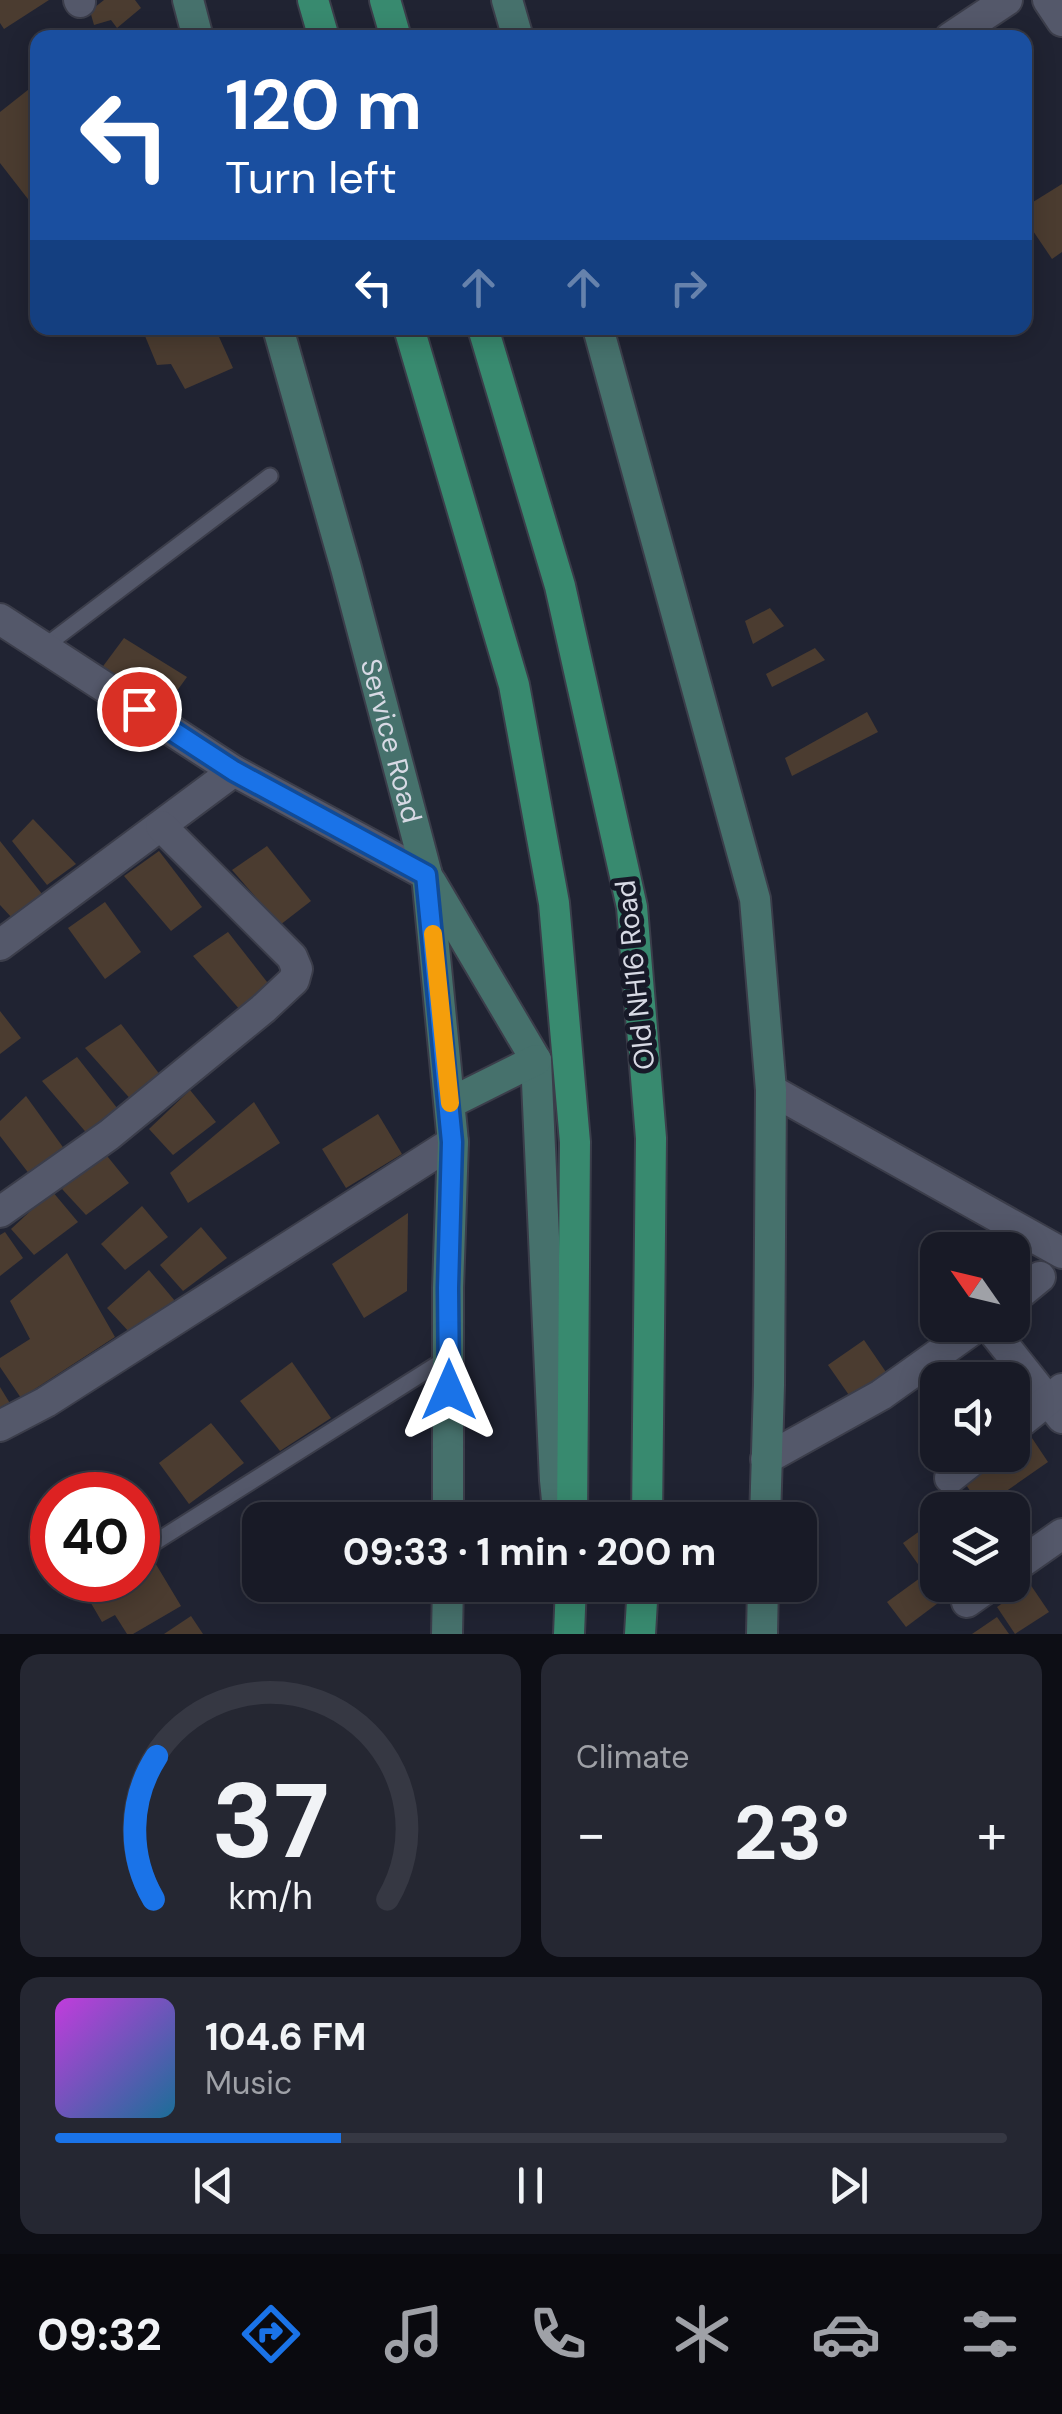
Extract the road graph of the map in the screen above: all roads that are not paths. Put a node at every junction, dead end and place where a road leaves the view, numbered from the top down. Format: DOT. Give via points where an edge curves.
graph roads {
  1 [pos="188,0"];
  2 [pos="312,0"];
  3 [pos="385,0"];
  4 [pos="508,0"];
  5 [pos="1007,0"];
  6 [pos="1048,0"];
  7 [pos="1062,21"];
  8 [pos="196,30"];
  9 [pos="321,30"];
  10 [pos="394,30"];
  11 [pos="516,30"];
  12 [pos="962,30"];
  13 [pos="280,335"];
  14 [pos="411,335"];
  15 [pos="485,335"];
  16 [pos="600,335"];
  17 [pos="270,476"];
  18 [pos="0,619"];
  19 [pos="44,647"];
  20 [pos="234,771"];
  21 [pos="161,826"];
  22 [pos="426,875"];
  23 [pos="0,946"];
  24 [pos="536,1060"];
  25 [pos="771,1090"];
  26 [pos="450,1102"];
  27 [pos="452,1142"];
  28 [pos="0,1212"];
  29 [pos="1062,1253"];
  30 [pos="1040,1277"];
  31 [pos="1030,1285"];
  32 [pos="955,1342"];
  33 [pos="1003,1342"];
  34 [pos="449,1357"];
  35 [pos="1057,1403"];
  36 [pos="1030,1418"];
  37 [pos="0,1426"];
  38 [pos="766,1459"];
  39 [pos="958,1472"];
  40 [pos="950,1478"];
  41 [pos="448,1502"];
  42 [pos="558,1502"];
  43 [pos="572,1502"];
  44 [pos="647,1502"];
  45 [pos="765,1502"];
  46 [pos="1062,1534"];
  47 [pos="160,1539"];
  48 [pos="1030,1556"];
  49 [pos="448,1602"];
  50 [pos="642,1602"];
  51 [pos="763,1602"];
  52 [pos="447,1634"];
  53 [pos="640,1634"];
  54 [pos="762,1634"];
  1 -- 8 [label="street"];
  2 -- 9 [label="main road"];
  3 -- 10 [label="main road"];
  4 -- 11 [label="street"];
  5 -- 12 [label="street"];
  6 -- 7 [label="street"];
  13 -- 22 [label="street, Service Road"];
  14 -- 43 [label="main road" via="514,685 554,902 575,1142"];
  15 -- 44 [label="main road, Old NH16 Road" via="560,586 632,907 651,1138"];
  16 -- 25 [label="street" via="755,899"];
  17 -- 19 [label="lane"];
  18 -- 19 [label="street"];
  19 -- 20 [label="street"];
  20 -- 21 [label="street"];
  20 -- 22 [label="street"];
  21 -- 23 [label="street"];
  21 -- 28 [label="street" via="292,957 294,980 108,1135"];
  22 -- 24 [label="street"];
  22 -- 26 [label="street, Service Road"];
  24 -- 26 [label="street"];
  24 -- 42 [label="street"];
  25 -- 29 [label="street"];
  25 -- 38 [label="street"];
  26 -- 27 [label="street, Service Road"];
  27 -- 34 [label="street, Service Road"];
  27 -- 37 [label="street"];
  30 -- 31 [label="street"];
  32 -- 38 [label="street" via="881,1395"];
  33 -- 35 [label="street"];
  34 -- 41 [label="street, Service Road"];
  34 -- 47 [label="lane"];
  35 -- 36 [label="street"];
  38 -- 45 [label="street"];
  39 -- 40 [label="street"];
  46 -- 48 [label="street"];
  49 -- 52 [label="street"];
  50 -- 53 [label="main road"];
  51 -- 54 [label="street"];
}
